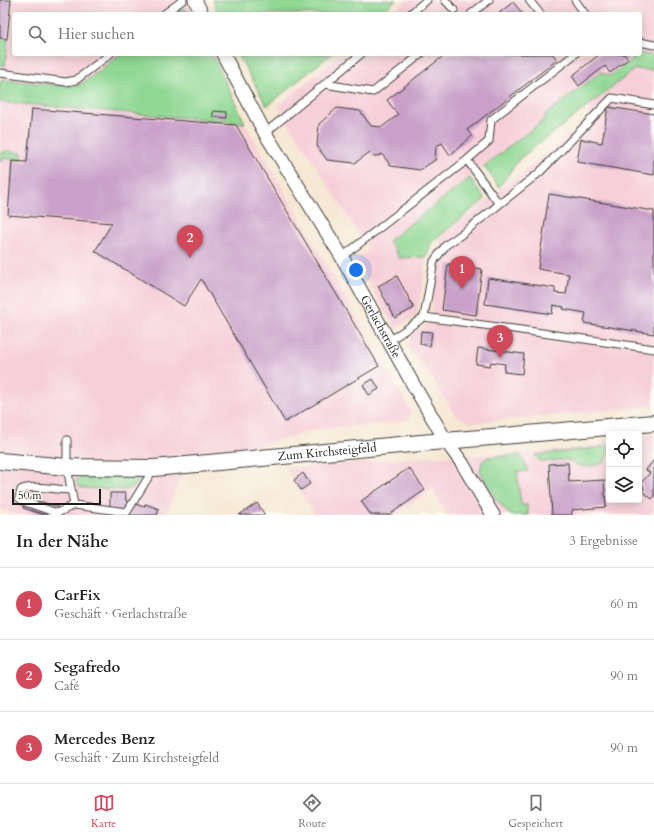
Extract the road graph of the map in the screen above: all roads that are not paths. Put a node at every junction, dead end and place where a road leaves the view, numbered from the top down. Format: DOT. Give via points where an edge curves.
graph roads {
  1 [pos="183,0"];
  2 [pos="195,0"];
  3 [pos="427,0"];
  4 [pos="445,0"];
  5 [pos="489,0"];
  6 [pos="529,0"];
  7 [pos="575,0"];
  8 [pos="454,10"];
  9 [pos="167,12"];
  10 [pos="201,12"];
  11 [pos="412,12"];
  12 [pos="474,12"];
  13 [pos="538,12"];
  14 [pos="584,12"];
  15 [pos="642,42"];
  16 [pos="654,45"];
  17 [pos="107,56"];
  18 [pos="224,56"];
  19 [pos="360,56"];
  20 [pos="418,56"];
  21 [pos="571,56"];
  22 [pos="0,73"];
  23 [pos="325,84"];
  24 [pos="654,105"];
  25 [pos="265,133"];
  26 [pos="467,160"];
  27 [pos="499,204"];
  28 [pos="342,257"];
  29 [pos="424,317"];
  30 [pos="389,342"];
  31 [pos="654,349"];
  32 [pos="654,423"];
  33 [pos="67,440"];
  34 [pos="446,440"];
  35 [pos="0,461"];
  36 [pos="67,467"];
  37 [pos="154,468"];
  38 [pos="71,490"];
  39 [pos="74,505"];
  40 [pos="493,515"];
  1 -- 9 [label="lane"];
  2 -- 10 [label="street"];
  3 -- 11 [label="lane"];
  4 -- 8 [label="lane"];
  5 -- 12 [label="lane"];
  6 -- 13 [label="lane"];
  7 -- 14 [label="lane"];
  15 -- 16 [label="lane"];
  17 -- 22 [label="lane" via="76,80 66,82"];
  18 -- 25 [label="street, Gerlachstraße"];
  19 -- 23 [label="lane"];
  20 -- 23 [label="lane" via="373,92"];
  21 -- 26 [label="lane" via="491,120 489,141"];
  23 -- 25 [label="lane"];
  24 -- 27 [label="lane" via="612,98 540,172"];
  25 -- 28 [label="street, Gerlachstraße"];
  26 -- 27 [label="lane"];
  26 -- 28 [label="lane"];
  27 -- 29 [label="lane" via="446,245 434,261"];
  28 -- 30 [label="street, Gerlachstraße"];
  29 -- 30 [label="lane"];
  29 -- 31 [label="lane"];
  30 -- 34 [label="street, Gerlachstraße"];
  32 -- 34 [label="street, Zum Kirchsteigfeld"];
  33 -- 36 [label="lane"];
  34 -- 37 [label="street, Zum Kirchsteigfeld"];
  34 -- 40 [label="street, Gerlachstraße"];
  35 -- 36 [label="street, Zum Kirchsteigfeld"];
  36 -- 37 [label="street, Zum Kirchsteigfeld"];
  36 -- 38 [label="lane"];
  37 -- 39 [label="lane" via="127,512"];
  38 -- 39 [label="lane"];
  38 -- 39 [label="lane" via="24,488 20,490 19,498 56,512"];
}
